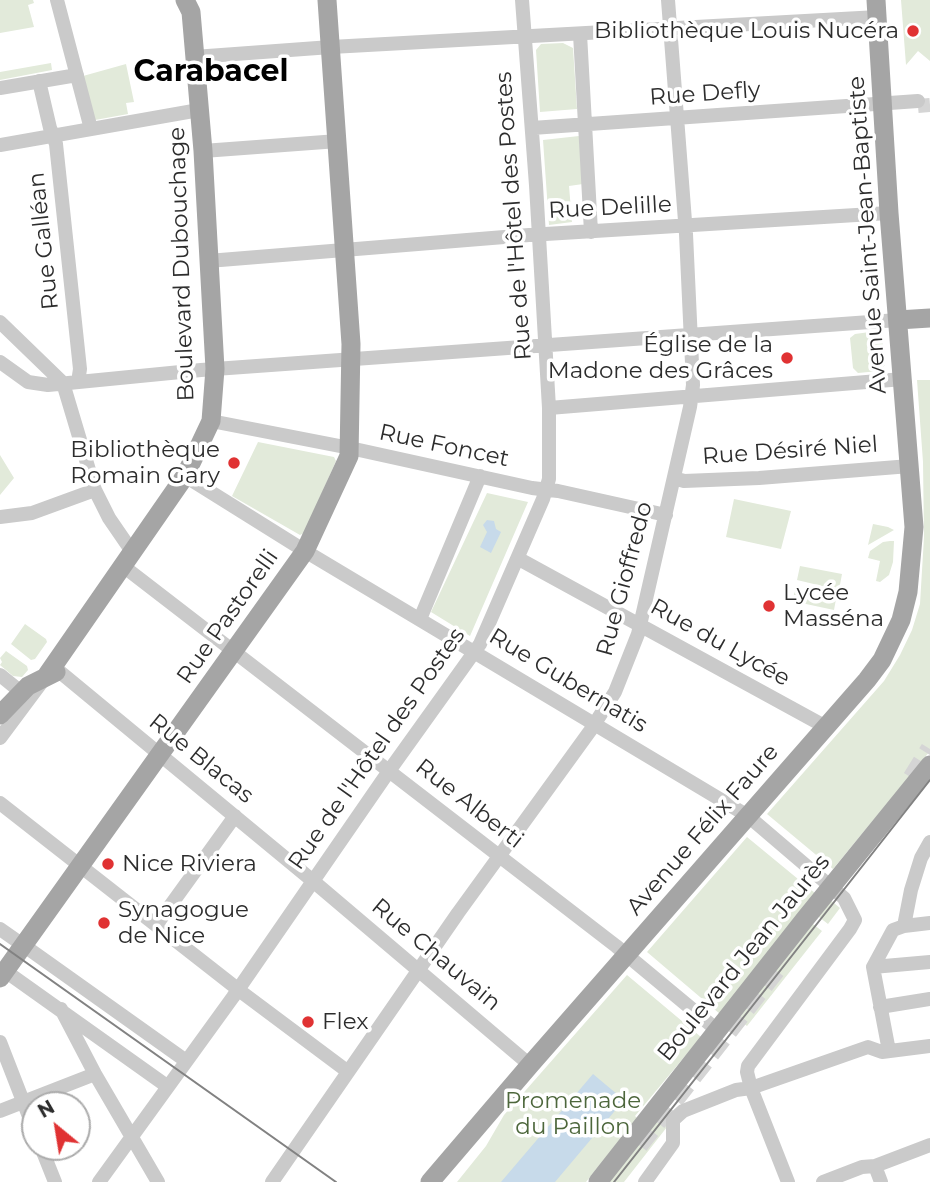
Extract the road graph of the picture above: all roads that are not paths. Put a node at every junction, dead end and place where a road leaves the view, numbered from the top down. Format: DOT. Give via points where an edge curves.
graph roads {
  1 [pos="57,0"];
  2 [pos="327,0"];
  3 [pos="522,0"];
  4 [pos="668,0"];
  5 [pos="191,4"];
  6 [pos="877,8"];
  7 [pos="670,28"];
  8 [pos="580,34"];
  9 [pos="525,37"];
  10 [pos="331,47"];
  11 [pos="194,57"];
  12 [pos="78,75"];
  13 [pos="39,81"];
  14 [pos="0,88"];
  15 [pos="918,103"];
  16 [pos="882,104"];
  17 [pos="199,110"];
  18 [pos="677,118"];
  19 [pos="586,124"];
  20 [pos="532,128"];
  21 [pos="92,129"];
  22 [pos="53,136"];
  23 [pos="338,141"];
  24 [pos="0,145"];
  25 [pos="203,151"];
  26 [pos="889,213"];
  27 [pos="686,226"];
  28 [pos="591,232"];
  29 [pos="539,234"];
  30 [pos="345,249"];
  31 [pos="208,261"];
  32 [pos="930,318"];
  33 [pos="898,320"];
  34 [pos="0,322"];
  35 [pos="690,335"];
  36 [pos="546,346"];
  37 [pos="352,360"];
  38 [pos="0,362"];
  39 [pos="215,369"];
  40 [pos="903,379"];
  41 [pos="70,382"];
  42 [pos="692,397"];
  43 [pos="548,408"];
  44 [pos="212,421"];
  45 [pos="76,430"];
  46 [pos="350,448"];
  47 [pos="910,466"];
  48 [pos="185,476"];
  49 [pos="480,476"];
  50 [pos="674,478"];
  51 [pos="95,490"];
  52 [pos="547,490"];
  53 [pos="666,515"];
  54 [pos="0,517"];
  55 [pos="305,551"];
  56 [pos="128,559"];
  57 [pos="519,559"];
  58 [pos="420,619"];
  59 [pos="641,625"];
  60 [pos="233,652"];
  61 [pos="474,652"];
  62 [pos="53,673"];
  63 [pos="0,675"];
  64 [pos="22,699"];
  65 [pos="0,715"];
  66 [pos="595,723"];
  67 [pos="826,727"];
  68 [pos="0,738"];
  69 [pos="160,755"];
  70 [pos="930,765"];
  71 [pos="388,771"];
  72 [pos="0,803"];
  73 [pos="235,816"];
  74 [pos="748,816"];
  75 [pos="927,847"];
  76 [pos="500,856"];
  77 [pos="80,865"];
  78 [pos="313,881"];
  79 [pos="831,887"];
  80 [pos="930,923"];
  81 [pos="157,924"];
  82 [pos="904,926"];
  83 [pos="0,929"];
  84 [pos="627,955"];
  85 [pos="930,962"];
  86 [pos="873,967"];
  87 [pos="419,970"];
  88 [pos="4,971"];
  89 [pos="237,989"];
  90 [pos="930,999"];
  91 [pos="880,1007"];
  92 [pos="61,1009"];
  93 [pos="717,1030"];
  94 [pos="0,1042"];
  95 [pos="930,1046"];
  96 [pos="889,1051"];
  97 [pos="183,1058"];
  98 [pos="530,1065"];
  99 [pos="347,1071"];
  100 [pos="95,1074"];
  101 [pos="169,1080"];
  102 [pos="751,1088"];
  103 [pos="26,1091"];
  104 [pos="51,1091"];
  105 [pos="21,1103"];
  106 [pos="657,1106"];
  107 [pos="0,1111"];
  108 [pos="673,1120"];
  109 [pos="132,1137"];
  110 [pos="925,1147"];
  111 [pos="47,1161"];
  112 [pos="875,1166"];
  113 [pos="55,1182"];
  114 [pos="99,1182"];
  115 [pos="158,1182"];
  116 [pos="272,1182"];
  117 [pos="430,1182"];
  118 [pos="598,1182"];
  119 [pos="645,1182"];
  120 [pos="788,1182"];
  121 [pos="823,1182"];
  122 [pos="843,1182"];
  123 [pos="881,1182"];
  1 -- 12 [label="street"];
  2 -- 10 [label="main road, Rue Pastorelli"];
  3 -- 9 [label="street, Rue de l'Hôtel des Postes"];
  4 -- 7 [label="street, Rue Gioffredo"];
  5 -- 11 [label="main road, Boulevard Dubouchage"];
  6 -- 7 [label="street"];
  6 -- 16 [label="main road, Avenue Saint-Jean-Baptiste"];
  7 -- 8 [label="street"];
  7 -- 18 [label="street, Rue Gioffredo"];
  8 -- 9 [label="street"];
  8 -- 19 [label="street"];
  9 -- 10 [label="street"];
  9 -- 20 [label="street, Rue de l'Hôtel des Postes"];
  10 -- 11 [label="street"];
  10 -- 23 [label="main road, Rue Pastorelli"];
  11 -- 17 [label="main road, Boulevard Dubouchage"];
  12 -- 13 [label="street"];
  12 -- 21 [label="street"];
  13 -- 14 [label="street"];
  13 -- 22 [label="street, Rue Galléan"];
  15 -- 16 [label="street, Rue Defly"];
  16 -- 18 [label="street, Rue Defly"];
  16 -- 26 [label="main road, Avenue Saint-Jean-Baptiste"];
  17 -- 21 [label="street"];
  17 -- 25 [label="main road, Boulevard Dubouchage"];
  18 -- 19 [label="street, Rue Defly"];
  18 -- 27 [label="street, Rue Gioffredo"];
  19 -- 20 [label="street, Rue Defly"];
  19 -- 28 [label="street"];
  20 -- 29 [label="street, Rue de l'Hôtel des Postes"];
  21 -- 22 [label="street"];
  22 -- 24 [label="street"];
  22 -- 41 [label="street, Rue Galléan" via="80,369"];
  23 -- 25 [label="street"];
  23 -- 30 [label="main road, Rue Pastorelli"];
  25 -- 31 [label="main road, Boulevard Dubouchage"];
  26 -- 27 [label="street, Rue Delille"];
  26 -- 33 [label="main road, Avenue Saint-Jean-Baptiste"];
  27 -- 28 [label="street, Rue Delille"];
  27 -- 35 [label="street, Rue Gioffredo"];
  28 -- 29 [label="street, Rue Delille"];
  29 -- 30 [label="street, Rue Delille"];
  29 -- 36 [label="street, Rue de l'Hôtel des Postes"];
  30 -- 31 [label="street, Rue Delille"];
  30 -- 37 [label="main road, Rue Pastorelli"];
  31 -- 39 [label="main road, Boulevard Dubouchage"];
  32 -- 33 [label="main road"];
  33 -- 35 [label="street"];
  33 -- 40 [label="main road, Avenue Saint-Jean-Baptiste"];
  34 -- 41 [label="street" via="38,360"];
  35 -- 36 [label="street"];
  35 -- 42 [label="street, Rue Gioffredo"];
  36 -- 37 [label="street"];
  36 -- 43 [label="street, Rue de l'Hôtel des Postes"];
  37 -- 39 [label="street"];
  37 -- 46 [label="main road, Rue Pastorelli"];
  38 -- 41 [label="street" via="28,382"];
  39 -- 41 [label="street"];
  39 -- 44 [label="main road, Boulevard Dubouchage"];
  40 -- 42 [label="street"];
  40 -- 47 [label="main road, Avenue Saint-Jean-Baptiste"];
  41 -- 45 [label="street, Rue Galléan"];
  42 -- 43 [label="street"];
  42 -- 50 [label="street, Rue Gioffredo"];
  43 -- 52 [label="street, Rue de l'Hôtel des Postes"];
  44 -- 46 [label="street, Rue Foncet"];
  44 -- 48 [label="main road, Boulevard Dubouchage"];
  45 -- 51 [label="street, Rue Alberti"];
  46 -- 49 [label="street, Rue Foncet"];
  46 -- 55 [label="main road, Rue Pastorelli"];
  47 -- 50 [label="street, Rue Désiré Niel" via="759,478"];
  47 -- 67 [label="main road, Avenue Félix Faure" via="913,549 901,620 867,680"];
  48 -- 55 [label="street, Rue Gubernatis"];
  48 -- 56 [label="main road, Boulevard Dubouchage"];
  49 -- 52 [label="street, Rue Foncet"];
  49 -- 58 [label="street"];
  50 -- 53 [label="street, Rue Gioffredo"];
  51 -- 54 [label="street" via="32,513"];
  51 -- 56 [label="street, Rue Alberti"];
  52 -- 53 [label="street, Rue Foncet"];
  52 -- 57 [label="street, Rue de l'Hôtel des Postes"];
  53 -- 59 [label="street, Rue Gioffredo"];
  55 -- 58 [label="street, Rue Gubernatis"];
  55 -- 60 [label="main road, Rue Pastorelli"];
  56 -- 60 [label="street, Rue Alberti"];
  56 -- 62 [label="main road, Boulevard Dubouchage"];
  57 -- 59 [label="street, Rue du Lycée"];
  57 -- 61 [label="street, Rue de l'Hôtel des Postes"];
  58 -- 61 [label="street, Rue Gubernatis"];
  59 -- 66 [label="street, Rue Gioffredo" via="631,658"];
  59 -- 67 [label="street, Rue du Lycée"];
  60 -- 69 [label="main road, Rue Pastorelli"];
  60 -- 71 [label="street, Rue Alberti"];
  61 -- 66 [label="street, Rue Gubernatis"];
  61 -- 71 [label="street, Rue de l'Hôtel des Postes"];
  62 -- 64 [label="main road, Boulevard Dubouchage"];
  62 -- 69 [label="street, Rue Blacas"];
  63 -- 64 [label="street"];
  64 -- 65 [label="main road, Boulevard Dubouchage"];
  64 -- 68 [label="street, Boulevard Dubouchage"];
  66 -- 74 [label="street, Rue Gubernatis"];
  66 -- 76 [label="street, Rue Gioffredo"];
  67 -- 74 [label="main road, Avenue Félix Faure"];
  69 -- 73 [label="street, Rue Blacas"];
  69 -- 77 [label="main road, Rue Pastorelli"];
  70 -- 79 [label="main road, Boulevard Jean Jaurès"];
  71 -- 76 [label="street, Rue Alberti"];
  71 -- 78 [label="street, Rue de l'Hôtel des Postes"];
  72 -- 77 [label="street"];
  73 -- 78 [label="street, Rue Blacas"];
  73 -- 81 [label="street"];
  74 -- 79 [label="street, Rue Gubernatis"];
  74 -- 84 [label="main road, Avenue Félix Faure"];
  75 -- 82 [label="street"];
  76 -- 84 [label="street, Rue Alberti"];
  76 -- 87 [label="street, Rue Gioffredo"];
  77 -- 81 [label="street"];
  77 -- 88 [label="main road, Rue Pastorelli"];
  78 -- 87 [label="street, Rue Chauvain"];
  78 -- 89 [label="street, Rue de l'Hôtel des Postes"];
  79 -- 93 [label="main road, Boulevard Jean Jaurès"];
  79 -- 102 [label="street, Rue Gubernatis" via="844,898 855,920 748,1066"];
  80 -- 82 [label="street"];
  81 -- 89 [label="street"];
  82 -- 86 [label="street" via="893,930"];
  83 -- 97 [label="street"];
  84 -- 93 [label="street, Rue Alberti"];
  84 -- 98 [label="main road, Avenue Félix Faure"];
  85 -- 86 [label="street"];
  86 -- 91 [label="street"];
  87 -- 98 [label="street, Rue Chauvain"];
  87 -- 99 [label="street, Rue Gioffredo"];
  88 -- 92 [label="street"];
  89 -- 99 [label="street"];
  89 -- 101 [label="street, Rue de l'Hôtel des Postes"];
  90 -- 91 [label="street"];
  91 -- 96 [label="street"];
  92 -- 100 [label="street"];
  92 -- 101 [label="street"];
  93 -- 106 [label="main road, Boulevard Jean Jaurès"];
  94 -- 103 [label="street"];
  95 -- 96 [label="street"];
  96 -- 102 [label="street" via="868,1047"];
  98 -- 117 [label="main road, Avenue Félix Faure"];
  99 -- 116 [label="street, Rue Gioffredo"];
  100 -- 104 [label="street"];
  100 -- 109 [label="street"];
  101 -- 109 [label="street, Rue de l'Hôtel des Postes"];
  102 -- 108 [label="street" via="692,1107"];
  102 -- 120 [label="street"];
  105 -- 107 [label="street"];
  106 -- 108 [label="street"];
  106 -- 118 [label="main road, Boulevard Jean Jaurès"];
  108 -- 119 [label="street" via="673,1143"];
  109 -- 114 [label="street, Rue de l'Hôtel des Postes"];
  109 -- 115 [label="street"];
  110 -- 112 [label="street"];
  111 -- 113 [label="street"];
  112 -- 121 [label="street"];
  112 -- 122 [label="street"];
  112 -- 123 [label="street"];
}
